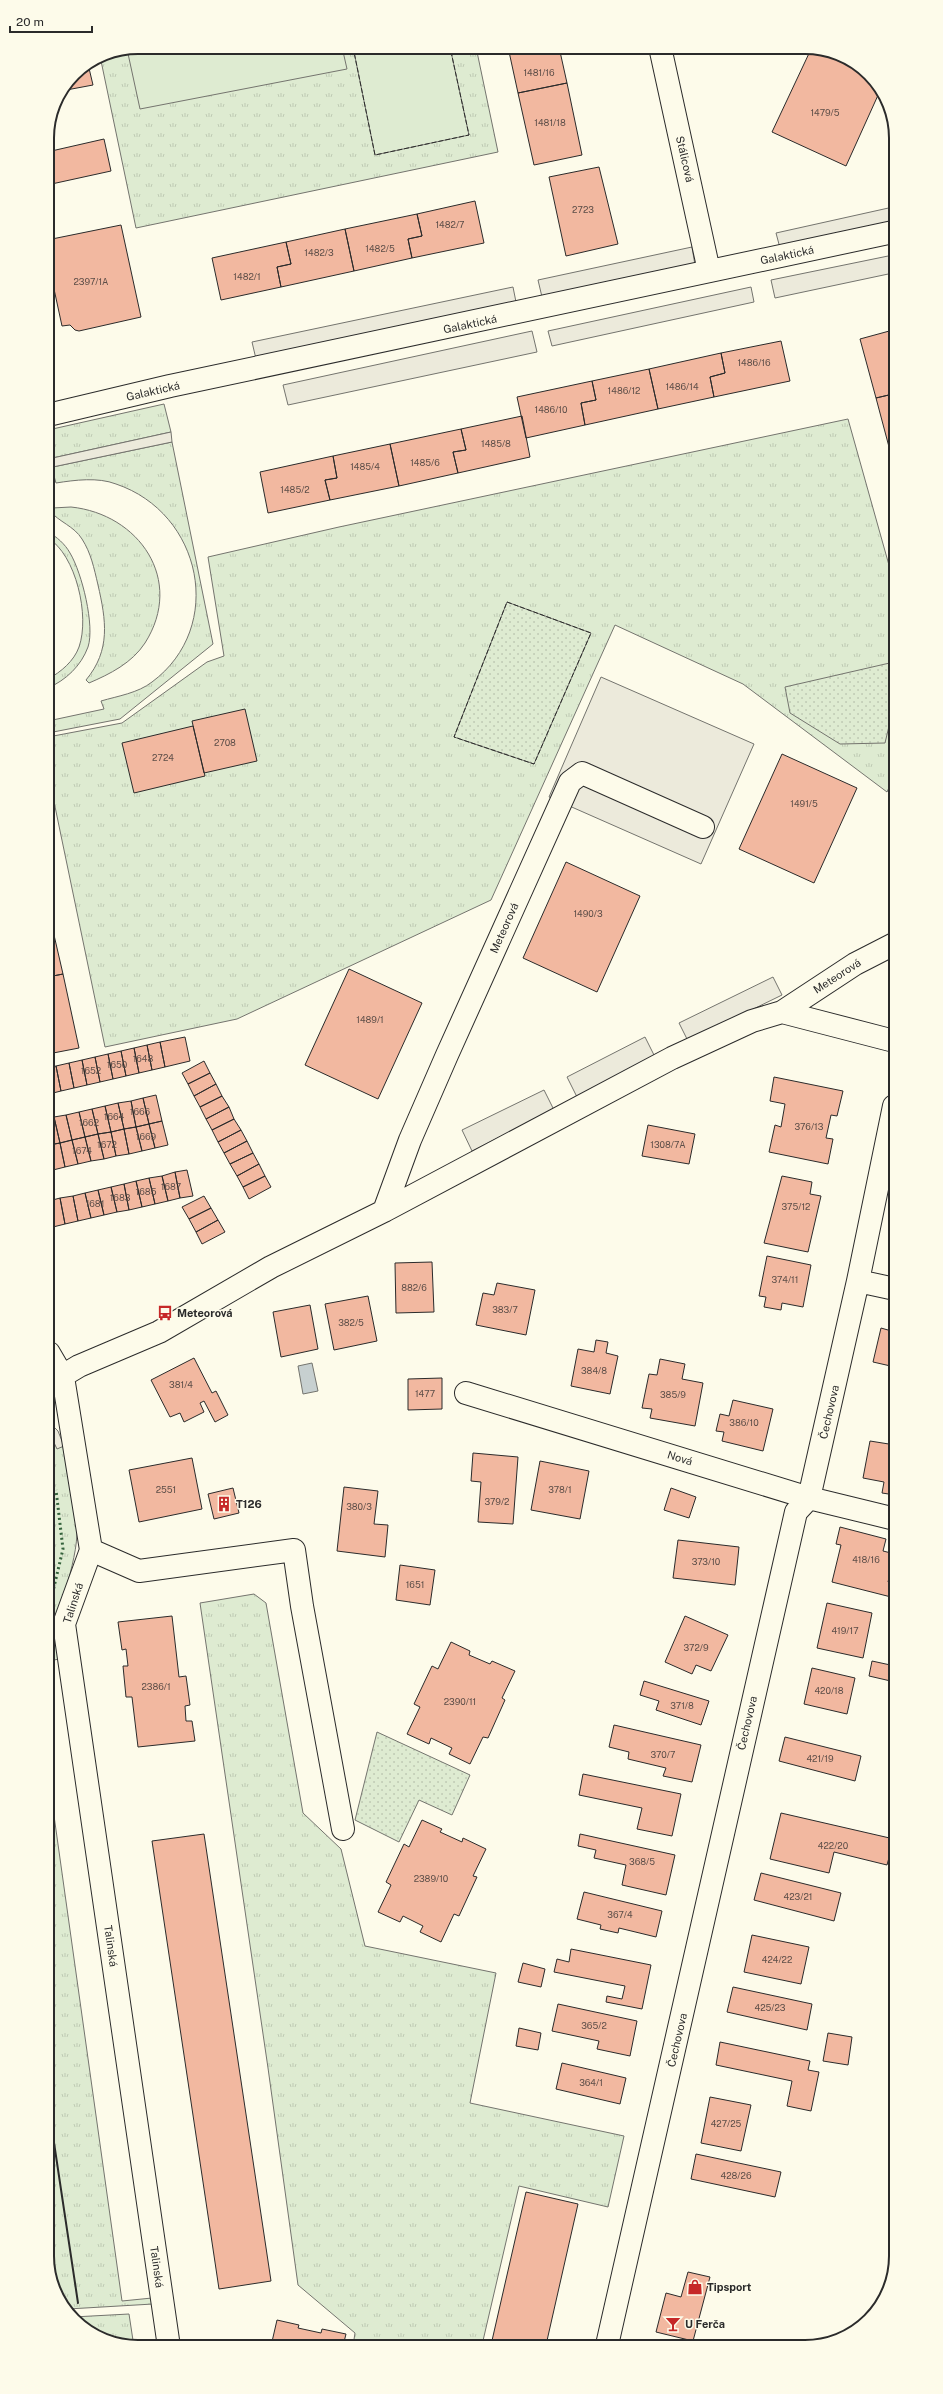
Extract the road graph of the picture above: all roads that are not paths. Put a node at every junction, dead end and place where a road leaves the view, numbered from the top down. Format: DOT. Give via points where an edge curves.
graph roads {
  1 [pos="662,54"];
  2 [pos="889,233"];
  3 [pos="709,271"];
  4 [pos="54,414"];
  5 [pos="703,827"];
  6 [pos="889,947"];
  7 [pos="782,1012"];
  8 [pos="889,1040"];
  9 [pos="889,1130"];
  10 [pos="384,1210"];
  11 [pos="858,1281"];
  12 [pos="889,1288"];
  13 [pos="56,1381"];
  14 [pos="466,1392"];
  15 [pos="809,1498"];
  16 [pos="889,1518"];
  17 [pos="91,1550"];
  18 [pos="343,1829"];
  19 [pos="168,2340"];
  20 [pos="608,2340"];
  1 -- 3 [label="street, Stálicová"];
  2 -- 3 [label="street, Galaktická"];
  3 -- 4 [label="street, Galaktická" via="170,386"];
  5 -- 10 [label="street, Meteorová" via="582,773 570,782 410,1140"];
  6 -- 7 [label="street, Meteorová" via="855,964"];
  7 -- 8 [label="street"];
  7 -- 10 [label="street, Meteorová" via="752,1021 672,1058"];
  9 -- 11 [label="street, Čechovova"];
  10 -- 13 [label="street, Meteorová" via="271,1267 159,1332 79,1366"];
  11 -- 12 [label="street"];
  11 -- 15 [label="street, Čechovova"];
  13 -- 17 [label="street, Talinská"];
  14 -- 15 [label="street, Nová"];
  15 -- 16 [label="street, Nová"];
  15 -- 20 [label="street, Čechovova" via="796,1512 794,1520"];
  17 -- 18 [label="street" via="139,1571 294,1550"];
  17 -- 19 [label="street, Talinská" via="64,1624"];
}
